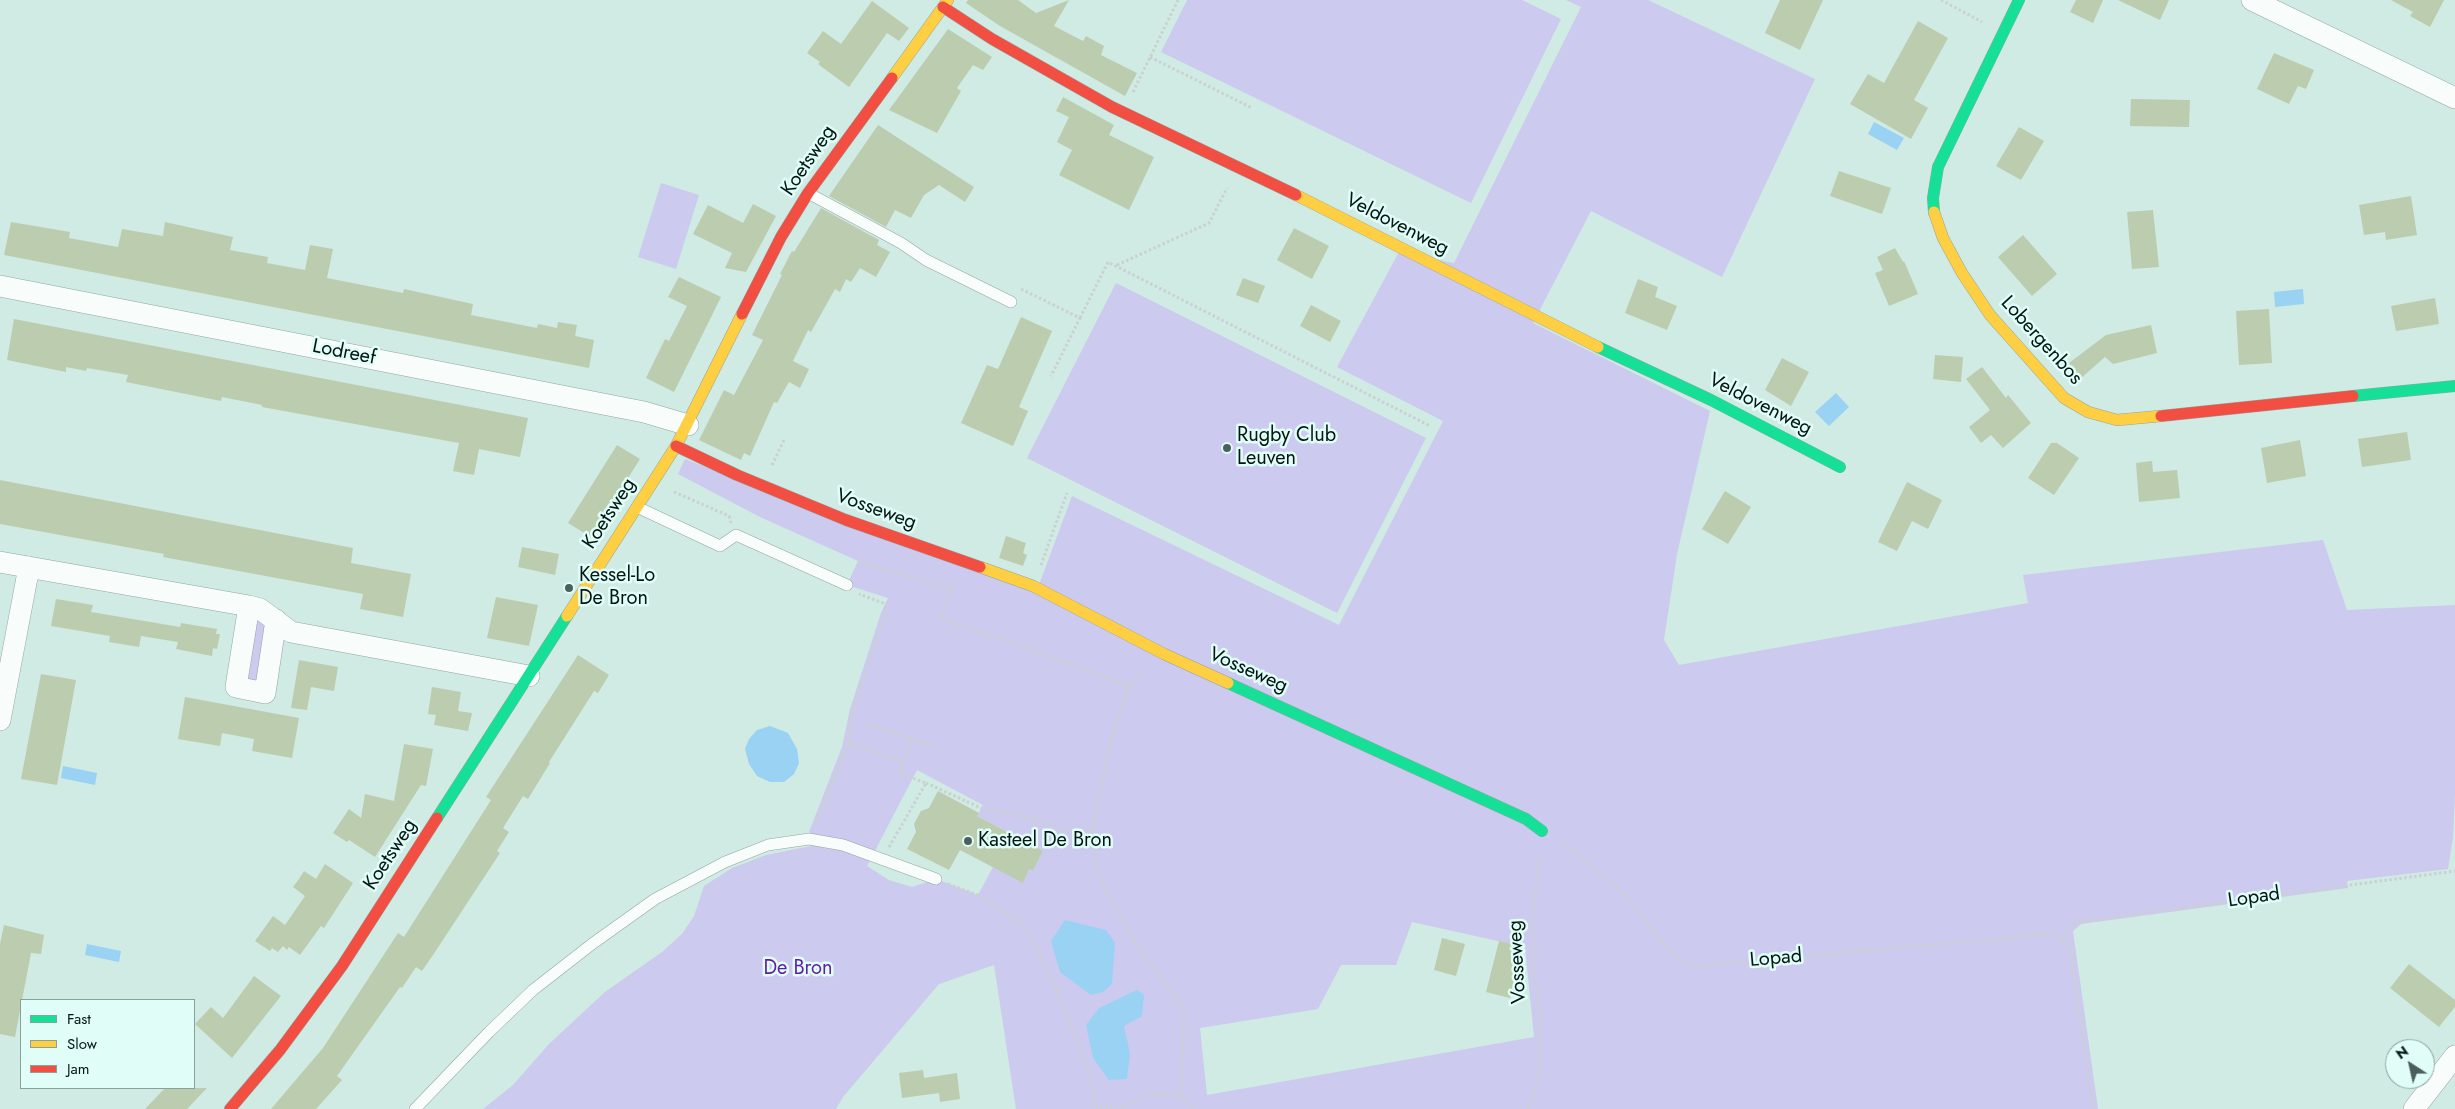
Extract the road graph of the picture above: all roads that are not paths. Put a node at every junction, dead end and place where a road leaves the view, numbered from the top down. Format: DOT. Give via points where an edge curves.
graph roads {
  1 [pos="2019,0"];
  2 [pos="2252,0"];
  3 [pos="945,3"];
  4 [pos="2455,98"];
  5 [pos="808,193"];
  6 [pos="0,286"];
  7 [pos="1011,302"];
  8 [pos="2455,386"];
  9 [pos="688,426"];
  10 [pos="676,446"];
  11 [pos="1840,467"];
  12 [pos="637,507"];
  13 [pos="0,562"];
  14 [pos="29,566"];
  15 [pos="848,585"];
  16 [pos="249,606"];
  17 [pos="276,620"];
  18 [pos="529,676"];
  19 [pos="0,720"];
  20 [pos="1542,831"];
  21 [pos="936,879"];
  22 [pos="2455,1056"];
  23 [pos="230,1109"];
  24 [pos="415,1109"];
  25 [pos="2414,1109"];
  1 -- 8 [label="street, Lobergenbos" via="1938,167 1934,215 1962,273 1990,315 2064,398 2088,412 2117,420"];
  2 -- 4 [label="street"];
  3 -- 5 [label="street, Koetsweg"];
  3 -- 11 [label="street, Veldovenweg" via="992,39 1123,112 1643,370 1711,400"];
  5 -- 7 [label="lane" via="926,260"];
  5 -- 9 [label="street, Koetsweg" via="782,237"];
  6 -- 9 [label="street, Lodreef" via="634,410"];
  9 -- 10 [label="street, Koetsweg"];
  10 -- 12 [label="street, Koetsweg"];
  10 -- 20 [label="street, Vosseweg" via="846,520 1032,586 1164,654 1526,819"];
  12 -- 15 [label="lane" via="720,546 736,535"];
  12 -- 18 [label="street, Koetsweg"];
  13 -- 14 [label="street"];
  14 -- 16 [label="street"];
  14 -- 19 [label="street"];
  16 -- 17 [label="street"];
  16 -- 17 [label="street" via="236,687 265,692"];
  17 -- 18 [label="street" via="291,632"];
  18 -- 23 [label="street, Koetsweg" via="342,966 280,1050"];
  21 -- 24 [label="lane" via="843,845 809,839 768,845 733,858 655,899 533,990"];
  22 -- 25 [label="street"];
}
